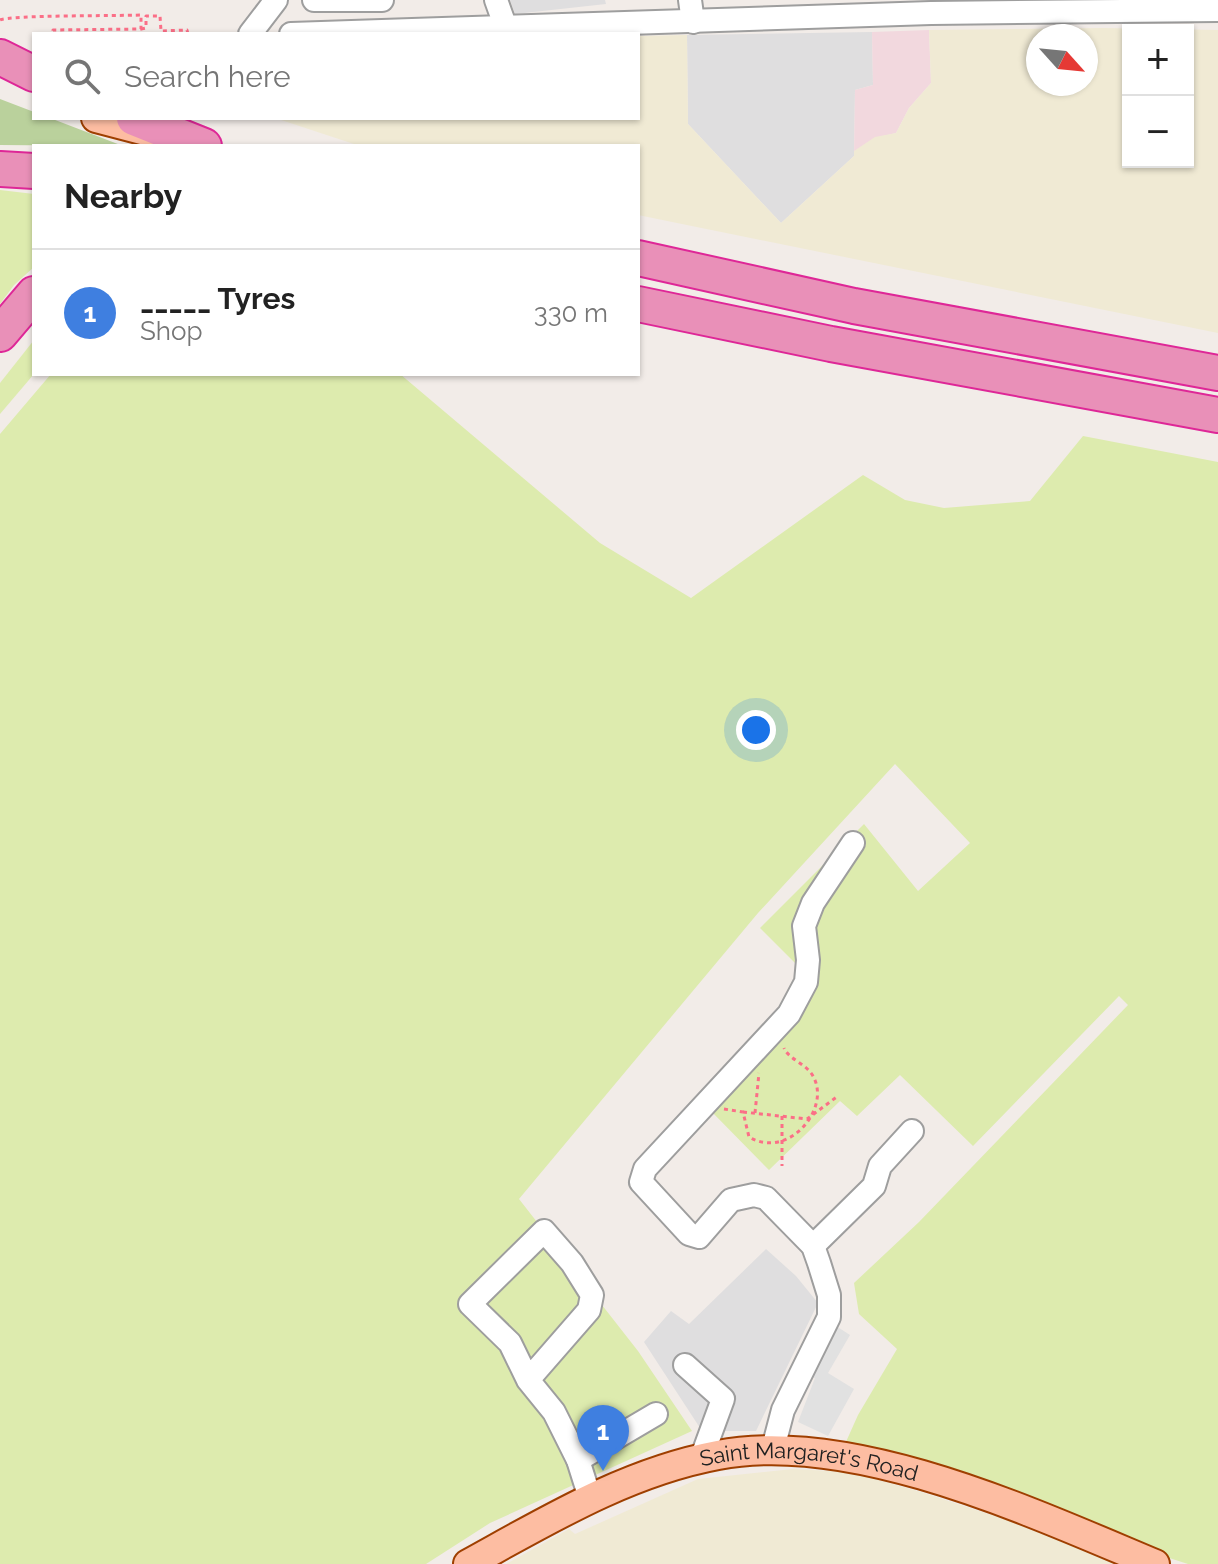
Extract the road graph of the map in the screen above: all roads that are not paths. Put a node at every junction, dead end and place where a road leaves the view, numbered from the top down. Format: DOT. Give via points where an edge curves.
graph roads {
  1 [pos="276,0"];
  2 [pos="314,0"];
  3 [pos="382,0"];
  4 [pos="496,0"];
  5 [pos="1193,5"];
  6 [pos="1218,10"];
  7 [pos="691,11"];
  8 [pos="506,28"];
  9 [pos="252,32"];
  10 [pos="363,32"];
  11 [pos="0,57"];
  12 [pos="32,73"];
  13 [pos="0,75"];
  14 [pos="32,90"];
  15 [pos="104,120"];
  16 [pos="139,120"];
  17 [pos="194,144"];
  18 [pos="197,144"];
  19 [pos="0,169"];
  20 [pos="32,171"];
  21 [pos="640,258"];
  22 [pos="32,296"];
  23 [pos="640,304"];
  24 [pos="0,334"];
  25 [pos="1218,373"];
  26 [pos="1218,415"];
  27 [pos="853,843"];
  28 [pos="912,1131"];
  29 [pos="813,1246"];
  30 [pos="685,1365"];
  31 [pos="528,1380"];
  32 [pos="656,1414"];
  33 [pos="772,1452"];
  34 [pos="701,1459"];
  35 [pos="578,1460"];
  36 [pos="590,1498"];
  37 [pos="468,1564"];
  38 [pos="1155,1564"];
  1 -- 9 [label="street"];
  2 -- 3 [label="street"];
  4 -- 8 [label="street"];
  5 -- 6 [label="street"];
  5 -- 7 [label="street" via="931,13"];
  7 -- 8 [label="street"];
  8 -- 10 [label="street"];
  11 -- 12 [label="highway"];
  13 -- 14 [label="main road"];
  15 -- 17 [label="main road"];
  16 -- 18 [label="highway"];
  19 -- 20 [label="highway"];
  21 -- 25 [label="highway" via="883,312"];
  22 -- 24 [label="highway"];
  23 -- 26 [label="highway"];
  27 -- 29 [label="street" via="804,926 806,982 780,1023 645,1169 641,1182 689,1234 699,1237 731,1200 754,1195 766,1198"];
  28 -- 29 [label="street" via="880,1166 874,1186"];
  29 -- 33 [label="street" via="829,1295 829,1317 783,1410"];
  30 -- 34 [label="street" via="723,1399"];
  31 -- 31 [label="street" via="589,1310 592,1295 544,1231 470,1304 510,1343"];
  31 -- 35 [label="street" via="554,1412"];
  32 -- 35 [label="street"];
  33 -- 34 [label="main road, Saint Margaret's Road"];
  33 -- 38 [label="main road, Saint Margaret's Road" via="864,1459 899,1468"];
  34 -- 36 [label="main road, Saint Margaret's Road"];
  35 -- 36 [label="street"];
  36 -- 37 [label="main road, Saint Margaret's Road"];
}
